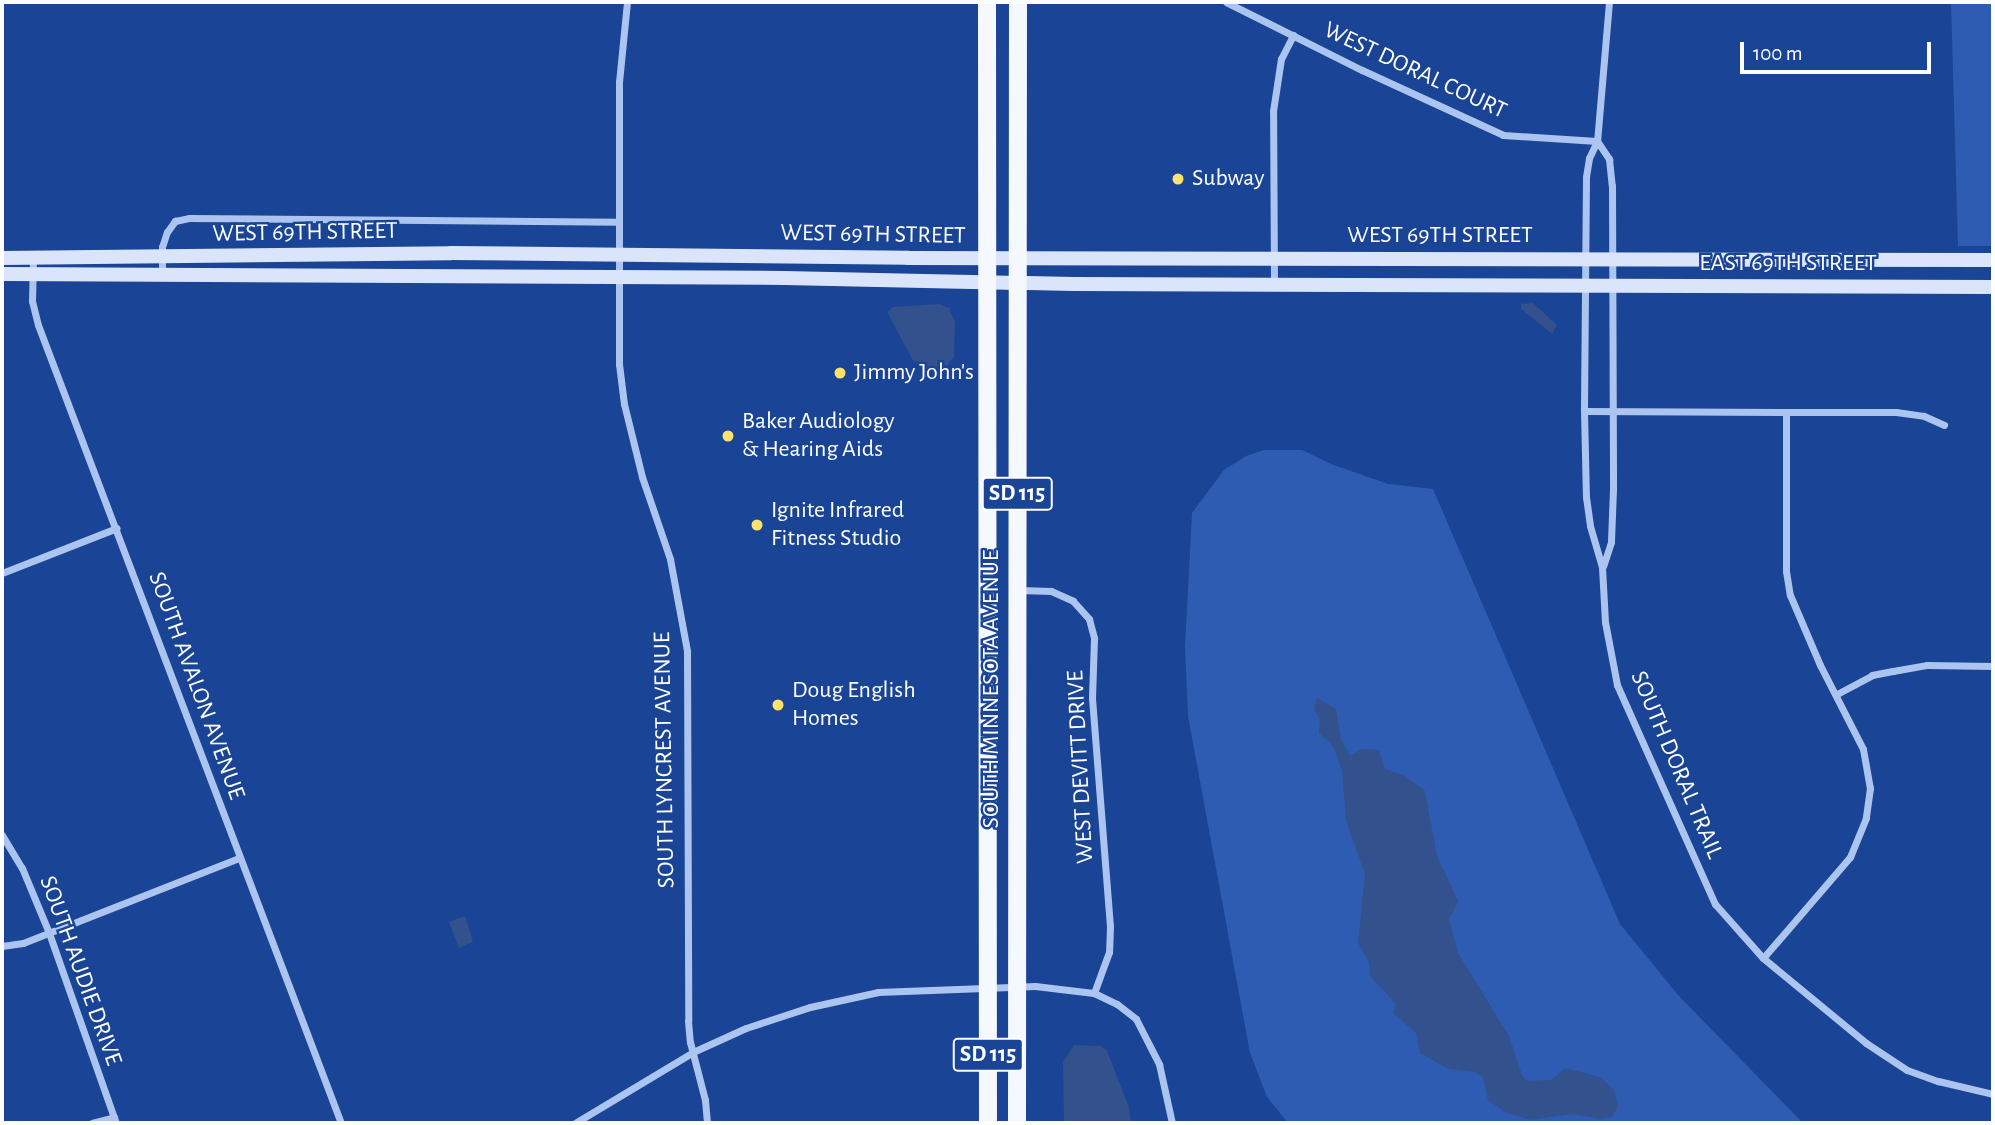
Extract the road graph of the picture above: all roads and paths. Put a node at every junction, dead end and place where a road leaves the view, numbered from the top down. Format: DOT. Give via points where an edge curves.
graph roads {
  1 [pos="627,2"];
  2 [pos="987,2"];
  3 [pos="1018,2"];
  4 [pos="1226,2"];
  5 [pos="1609,2"];
  6 [pos="1293,35"];
  7 [pos="1597,141"];
  8 [pos="617,222"];
  9 [pos="617,254"];
  10 [pos="1018,257"];
  11 [pos="2,258"];
  12 [pos="33,258"];
  13 [pos="162,258"];
  14 [pos="988,258"];
  15 [pos="1274,258"];
  16 [pos="1583,259"];
  17 [pos="1613,259"];
  18 [pos="1993,260"];
  19 [pos="2,274"];
  20 [pos="32,274"];
  21 [pos="162,275"];
  22 [pos="617,277"];
  23 [pos="988,282"];
  24 [pos="1018,283"];
  25 [pos="1274,284"];
  26 [pos="1583,286"];
  27 [pos="1613,286"];
  28 [pos="1993,288"];
  29 [pos="1584,411"];
  30 [pos="1614,411"];
  31 [pos="1786,411"];
  32 [pos="1944,425"];
  33 [pos="117,528"];
  34 [pos="1602,567"];
  35 [pos="2,573"];
  36 [pos="1016,590"];
  37 [pos="1993,666"];
  38 [pos="1837,694"];
  39 [pos="2,835"];
  40 [pos="239,858"];
  41 [pos="49,933"];
  42 [pos="2,946"];
  43 [pos="1763,957"];
  44 [pos="1017,986"];
  45 [pos="988,987"];
  46 [pos="1094,993"];
  47 [pos="693,1052"];
  48 [pos="1993,1094"];
  49 [pos="115,1120"];
  50 [pos="92,1123"];
  51 [pos="341,1123"];
  52 [pos="575,1123"];
  53 [pos="707,1123"];
  54 [pos="988,1123"];
  55 [pos="1017,1123"];
  56 [pos="1172,1123"];
  1 -- 8 [label="street, SOUTH LYNCREST AVENUE" via="619,82"];
  2 -- 14 [label="main road, SOUTH MINNESOTA AVENUE / SD 115"];
  3 -- 10 [label="main road, SOUTH MINNESOTA AVENUE / SD 115"];
  4 -- 6 [label="street, WEST DORAL COURT"];
  5 -- 7 [label="street"];
  6 -- 7 [label="street, WEST DORAL COURT" via="1503,135"];
  6 -- 15 [label="street" via="1281,59 1273,111"];
  7 -- 16 [label="street, SOUTH DORAL TRAIL" via="1586,177"];
  7 -- 17 [label="street, SOUTH DORAL TRAIL" via="1609,159"];
  8 -- 9 [label="street, SOUTH LYNCREST AVENUE"];
  8 -- 13 [label="street, WEST 69TH STREET" via="189,218 175,221 167,232"];
  9 -- 13 [label="main road, WEST 69TH STREET"];
  9 -- 14 [label="main road, WEST 69TH STREET"];
  9 -- 22 [label="street, SOUTH LYNCREST AVENUE"];
  10 -- 14 [label="main road, WEST 69TH STREET"];
  10 -- 15 [label="main road, WEST 69TH STREET"];
  10 -- 24 [label="main road, SOUTH MINNESOTA AVENUE / SD 115"];
  11 -- 12 [label="main road, WEST 69TH STREET"];
  12 -- 13 [label="main road, WEST 69TH STREET"];
  12 -- 20 [label="street, SOUTH AVALON AVENUE"];
  13 -- 21 [label="street, WEST 69TH STREET"];
  14 -- 23 [label="main road, SOUTH MINNESOTA AVENUE / SD 115"];
  15 -- 16 [label="main road, WEST 69TH STREET"];
  15 -- 25 [label="street"];
  16 -- 17 [label="main road, EAST 69TH STREET"];
  16 -- 26 [label="street, SOUTH DORAL TRAIL"];
  17 -- 18 [label="main road, EAST 69TH STREET"];
  17 -- 27 [label="street, SOUTH DORAL TRAIL"];
  19 -- 20 [label="main road, WEST 69TH STREET"];
  20 -- 21 [label="main road, WEST 69TH STREET"];
  20 -- 33 [label="street, SOUTH AVALON AVENUE" via="38,325"];
  21 -- 22 [label="main road, WEST 69TH STREET"];
  22 -- 23 [label="main road, WEST 69TH STREET"];
  22 -- 47 [label="street, SOUTH LYNCREST AVENUE" via="624,404 642,477 670,559 687,651 686,922"];
  23 -- 24 [label="main road, WEST 69TH STREET"];
  23 -- 45 [label="main road, SOUTH MINNESOTA AVENUE / SD 115"];
  24 -- 25 [label="main road, WEST 69TH STREET"];
  24 -- 36 [label="main road, SOUTH MINNESOTA AVENUE / SD 115"];
  25 -- 26 [label="main road, WEST 69TH STREET"];
  26 -- 27 [label="main road, EAST 69TH STREET"];
  26 -- 29 [label="street, SOUTH DORAL TRAIL"];
  27 -- 28 [label="main road, EAST 69TH STREET"];
  27 -- 30 [label="street, SOUTH DORAL TRAIL"];
  29 -- 30 [label="street"];
  29 -- 34 [label="street, SOUTH DORAL TRAIL" via="1586,497"];
  30 -- 31 [label="street"];
  30 -- 34 [label="street, SOUTH DORAL TRAIL" via="1611,542"];
  31 -- 32 [label="street" via="1896,412"];
  31 -- 38 [label="street" via="1788,583 1816,656"];
  33 -- 35 [label="street"];
  33 -- 40 [label="street, SOUTH AVALON AVENUE"];
  34 -- 43 [label="street, SOUTH DORAL TRAIL" via="1605,622 1617,685 1714,904"];
  36 -- 44 [label="main road, SOUTH MINNESOTA AVENUE / SD 115"];
  36 -- 46 [label="street, WEST DEVITT DRIVE" via="1051,592 1073,601 1088,619 1094,638 1092,698 1110,926 1109,952"];
  37 -- 38 [label="street" via="1927,665 1893,671 1872,675"];
  38 -- 43 [label="street" via="1869,768 1866,818 1850,857"];
  39 -- 41 [label="street, SOUTH AUDIE DRIVE" via="22,868"];
  40 -- 41 [label="street"];
  40 -- 51 [label="street, SOUTH AVALON AVENUE"];
  41 -- 42 [label="street"];
  41 -- 49 [label="street, SOUTH AUDIE DRIVE"];
  43 -- 48 [label="street, SOUTH DORAL TRAIL" via="1866,1043 1907,1069"];
  44 -- 45 [label="street"];
  44 -- 46 [label="street"];
  44 -- 55 [label="main road, SOUTH MINNESOTA AVENUE / SD 115"];
  45 -- 47 [label="street" via="878,992 810,1007"];
  45 -- 54 [label="main road, SOUTH MINNESOTA AVENUE / SD 115"];
  46 -- 56 [label="street" via="1136,1019 1159,1064"];
  47 -- 52 [label="street"];
  47 -- 53 [label="street, SOUTH LYNCREST AVENUE"];
  49 -- 50 [label="street"];
}
